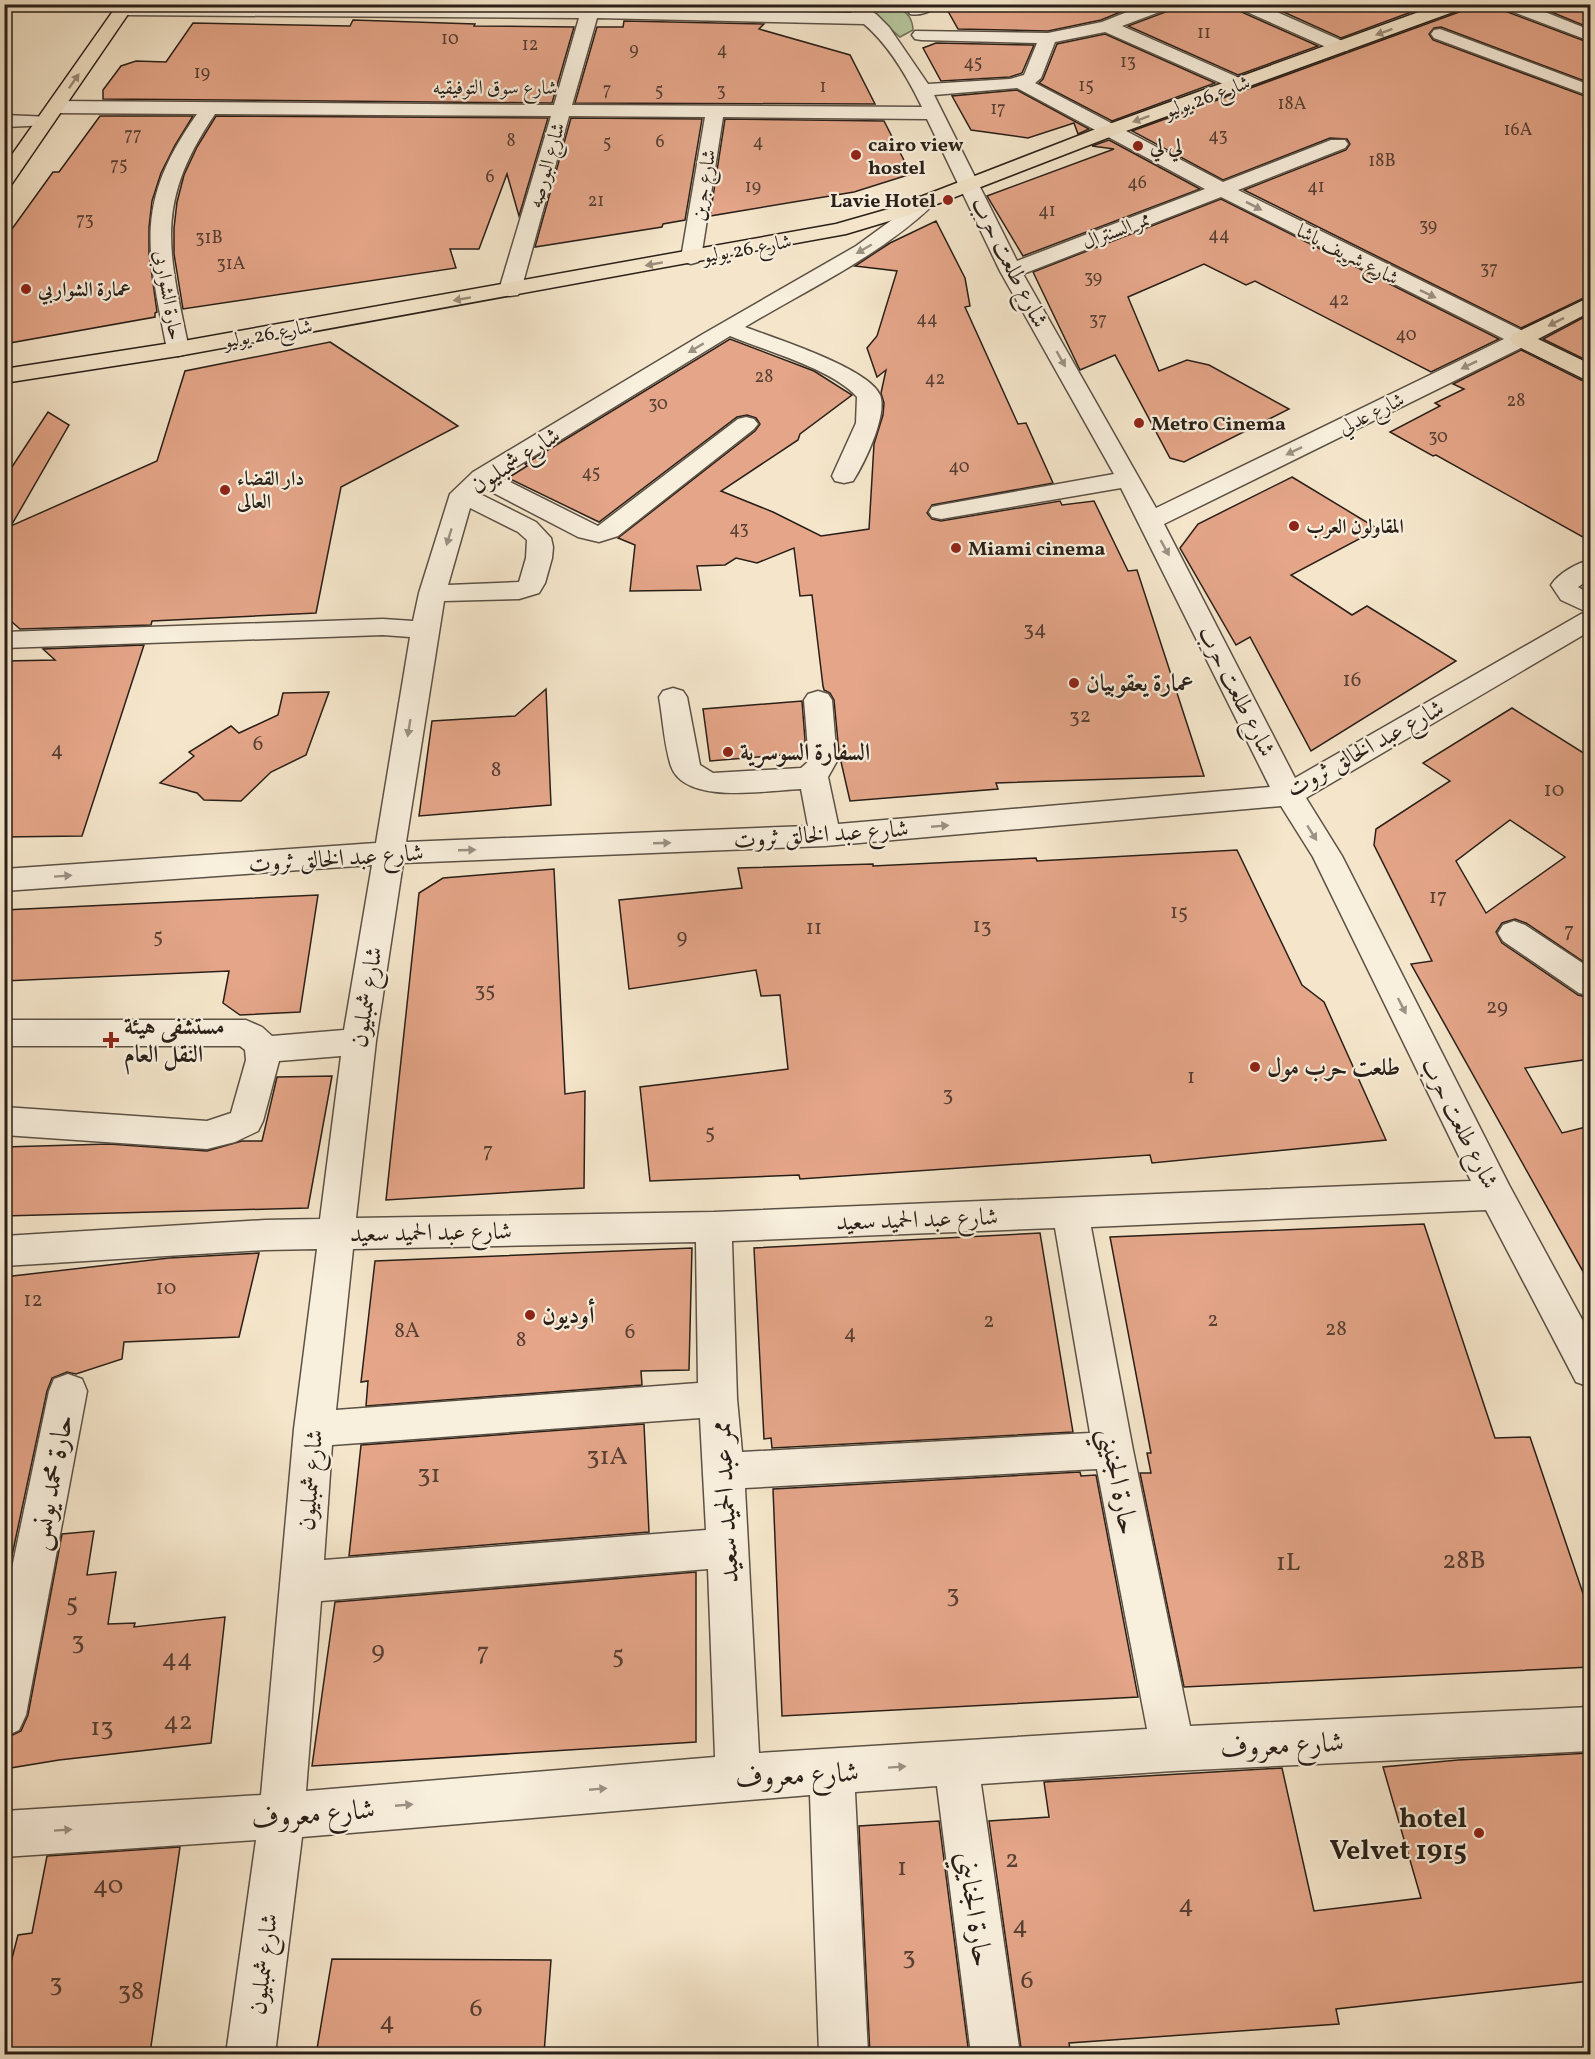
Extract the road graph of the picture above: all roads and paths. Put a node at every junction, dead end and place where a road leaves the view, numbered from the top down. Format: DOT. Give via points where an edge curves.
graph roads {
  1 [pos="851,4"];
  2 [pos="1164,4"];
  3 [pos="1244,4"];
  4 [pos="1458,4"];
  5 [pos="1509,4"];
  6 [pos="125,8"];
  7 [pos="591,9"];
  8 [pos="871,19"];
  9 [pos="1107,26"];
  10 [pos="1440,34"];
  11 [pos="921,35"];
  12 [pos="1590,36"];
  13 [pos="1048,38"];
  14 [pos="1341,47"];
  15 [pos="1019,82"];
  16 [pos="1238,84"];
  17 [pos="1590,91"];
  18 [pos="928,102"];
  19 [pos="210,108"];
  20 [pos="562,110"];
  21 [pos="715,111"];
  22 [pos="50,114"];
  23 [pos="4,121"];
  24 [pos="1108,131"];
  25 [pos="1338,144"];
  26 [pos="4,181"];
  27 [pos="969,184"];
  28 [pos="1221,189"];
  29 [pos="926,201"];
  30 [pos="691,258"];
  31 [pos="1011,272"];
  32 [pos="510,290"];
  33 [pos="1590,304"];
  34 [pos="729,328"];
  35 [pos="1521,339"];
  36 [pos="178,349"];
  37 [pos="1590,372"];
  38 [pos="4,376"];
  39 [pos="746,424"];
  40 [pos="844,476"];
  41 [pos="1129,479"];
  42 [pos="472,485"];
  43 [pos="941,512"];
  44 [pos="1150,521"];
  45 [pos="1590,568"];
  46 [pos="432,593"];
  47 [pos="1590,605"];
  48 [pos="1590,620"];
  49 [pos="425,630"];
  50 [pos="4,640"];
  51 [pos="673,697"];
  52 [pos="818,700"];
  53 [pos="813,775"];
  54 [pos="1289,795"];
  55 [pos="825,836"];
  56 [pos="389,853"];
  57 [pos="4,880"];
  58 [pos="1514,933"];
  59 [pos="1590,984"];
  60 [pos="4,1033"];
  61 [pos="359,1041"];
  62 [pos="263,1050"];
  63 [pos="4,1121"];
  64 [pos="1496,1195"];
  65 [pos="1070,1212"];
  66 [pos="714,1227"];
  67 [pos="338,1233"];
  68 [pos="4,1251"];
  69 [pos="1590,1370"];
  70 [pos="68,1391"];
  71 [pos="718,1399"];
  72 [pos="314,1429"];
  73 [pos="1113,1450"];
  74 [pos="724,1471"];
  75 [pos="728,1548"];
  76 [pos="301,1582"];
  77 [pos="4,1715"];
  78 [pos="1590,1729"];
  79 [pos="1173,1749"];
  80 [pos="956,1764"];
  81 [pos="832,1772"];
  82 [pos="738,1777"];
  83 [pos="282,1816"];
  84 [pos="4,1834"];
  85 [pos="248,2054"];
  86 [pos="844,2055"];
  87 [pos="996,2055"];
  1 -- 8 [label="street, شارع طلعت حرب"];
  2 -- 9 [label="street"];
  3 -- 14 [label="street"];
  4 -- 14 [label="main road, شارع 26 يوليو, one-way"];
  5 -- 12 [label="street"];
  6 -- 7 [label="street"];
  22 -- 6 [label="main road, one-way"];
  7 -- 8 [label="street"];
  7 -- 20 [label="street, شارع البورصه"];
  8 -- 18 [label="street, شارع طلعت حرب" via="883,31"];
  9 -- 13 [label="street"];
  9 -- 16 [label="street"];
  10 -- 17 [label="street"];
  11 -- 13 [label="street"];
  13 -- 15 [label="street" via="1032,78"];
  14 -- 16 [label="main road, شارع 26 يوليو"];
  15 -- 18 [label="street, شارع سوق التوفيقيه"];
  15 -- 24 [label="street, شارع شريف باشا"];
  16 -- 24 [label="main road, شارع 26 يوليو, one-way"];
  18 -- 21 [label="street, شارع سوق التوفيقيه"];
  18 -- 27 [label="street, شارع طلعت حرب"];
  19 -- 20 [label="street, شارع سوق التوفيقيه"];
  19 -- 22 [label="street, شارع سوق التوفيقيه"];
  19 -- 36 [label="street, حارة الشواربى" via="177,160 160,224 160,258"];
  20 -- 21 [label="street, شارع سوق التوفيقيه"];
  20 -- 32 [label="street, شارع البورصه"];
  21 -- 30 [label="street, شارع جرين"];
  22 -- 23 [label="street, شارع سوق التوفيقيه"];
  22 -- 26 [label="main road"];
  24 -- 27 [label="main road, شارع 26 يوليو"];
  24 -- 28 [label="street, شارع شريف باشا"];
  25 -- 28 [label="street, ممر السنترال"];
  27 -- 29 [label="main road, شارع 26 يوليو"];
  27 -- 31 [label="street, شارع طلعت حرب"];
  28 -- 31 [label="street, ممر السنترال"];
  28 -- 35 [label="street, شارع شريف باشا, one-way"];
  29 -- 30 [label="main road, شارع 26 يوليو" via="839,230"];
  29 -- 34 [label="street, شارع شمبليون, one-way" via="908,220 874,243"];
  30 -- 32 [label="main road, شارع 26 يوليو, one-way"];
  31 -- 41 [label="street, شارع طلعت حرب, one-way"];
  32 -- 36 [label="main road, شارع 26 يوليو, one-way"];
  33 -- 35 [label="main road, شارع عدلي, one-way"];
  34 -- 40 [label="street" via="836,371 856,382 869,396 868,423"];
  34 -- 42 [label="street, شارع شمبليون, one-way"];
  35 -- 37 [label="main road, شارع شريف باشا"];
  35 -- 44 [label="street, شارع عدلي, one-way"];
  36 -- 38 [label="main road, شارع 26 يوليو"];
  39 -- 42 [label="street" via="609,531 599,534"];
  41 -- 43 [label="street"];
  41 -- 44 [label="street, شارع طلعت حرب"];
  42 -- 46 [label="street, شارع شمبليون, one-way"];
  42 -- 46 [label="street" via="536,534 540,542 536,576 530,587 519,591"];
  44 -- 54 [label="street, شارع طلعت حرب, one-way"];
  45 -- 47 [label="street" via="1564,585 1570,594"];
  46 -- 49 [label="street, شارع شمبليون"];
  48 -- 54 [label="street, شارع عبد الخالق ثروت"];
  49 -- 50 [label="street" via="383,627"];
  49 -- 56 [label="street, شارع شمبليون, one-way"];
  51 -- 53 [label="street" via="686,767 700,781 805,779"];
  52 -- 53 [label="street" via="823,761"];
  53 -- 55 [label="street"];
  55 -- 54 [label="street, شارع عبد الخالق ثروت, one-way"];
  54 -- 64 [label="street, شارع طلعت حرب, one-way" via="1327,856"];
  56 -- 55 [label="street, شارع عبد الخالق ثروت, one-way"];
  57 -- 56 [label="street, شارع عبد الخالق ثروت, one-way"];
  56 -- 61 [label="street, شارع شمبليون"];
  58 -- 59 [label="street"];
  60 -- 62 [label="street" via="246,1033"];
  61 -- 62 [label="street"];
  61 -- 67 [label="street, شارع شمبليون"];
  62 -- 63 [label="street" via="246,1121 221,1133"];
  64 -- 65 [label="street, شارع عبد الحميد سعيد"];
  64 -- 69 [label="street, شارع طلعت حرب"];
  65 -- 66 [label="street, شارع عبد الحميد سعيد"];
  65 -- 73 [label="street, حارة الجنيني"];
  66 -- 67 [label="street, شارع عبد الحميد سعيد"];
  66 -- 71 [label="street, ممر عبد الحميد سعيد"];
  67 -- 68 [label="street, شارع عبد الحميد سعيد"];
  67 -- 72 [label="street, شارع شمبليون"];
  70 -- 77 [label="street, حارة محمد يونس"];
  71 -- 72 [label="street"];
  71 -- 74 [label="street, ممر عبد الحميد سعيد"];
  72 -- 76 [label="street, شارع شمبليون"];
  73 -- 74 [label="street"];
  73 -- 79 [label="street, حارة الجنيني"];
  74 -- 75 [label="street, ممر عبد الحميد سعيد"];
  75 -- 76 [label="street"];
  75 -- 82 [label="street, ممر عبد الحميد سعيد"];
  76 -- 83 [label="street, شارع شمبليون"];
  78 -- 79 [label="street, شارع معروف"];
  79 -- 80 [label="street, شارع معروف"];
  81 -- 80 [label="street, شارع معروف, one-way"];
  80 -- 87 [label="street, حارة الجنايني"];
  81 -- 82 [label="street, شارع معروف"];
  81 -- 86 [label="street"];
  83 -- 82 [label="street, شارع معروف, one-way"];
  84 -- 83 [label="street, شارع معروف, one-way"];
  83 -- 85 [label="street, شارع شمبليون"];
}
